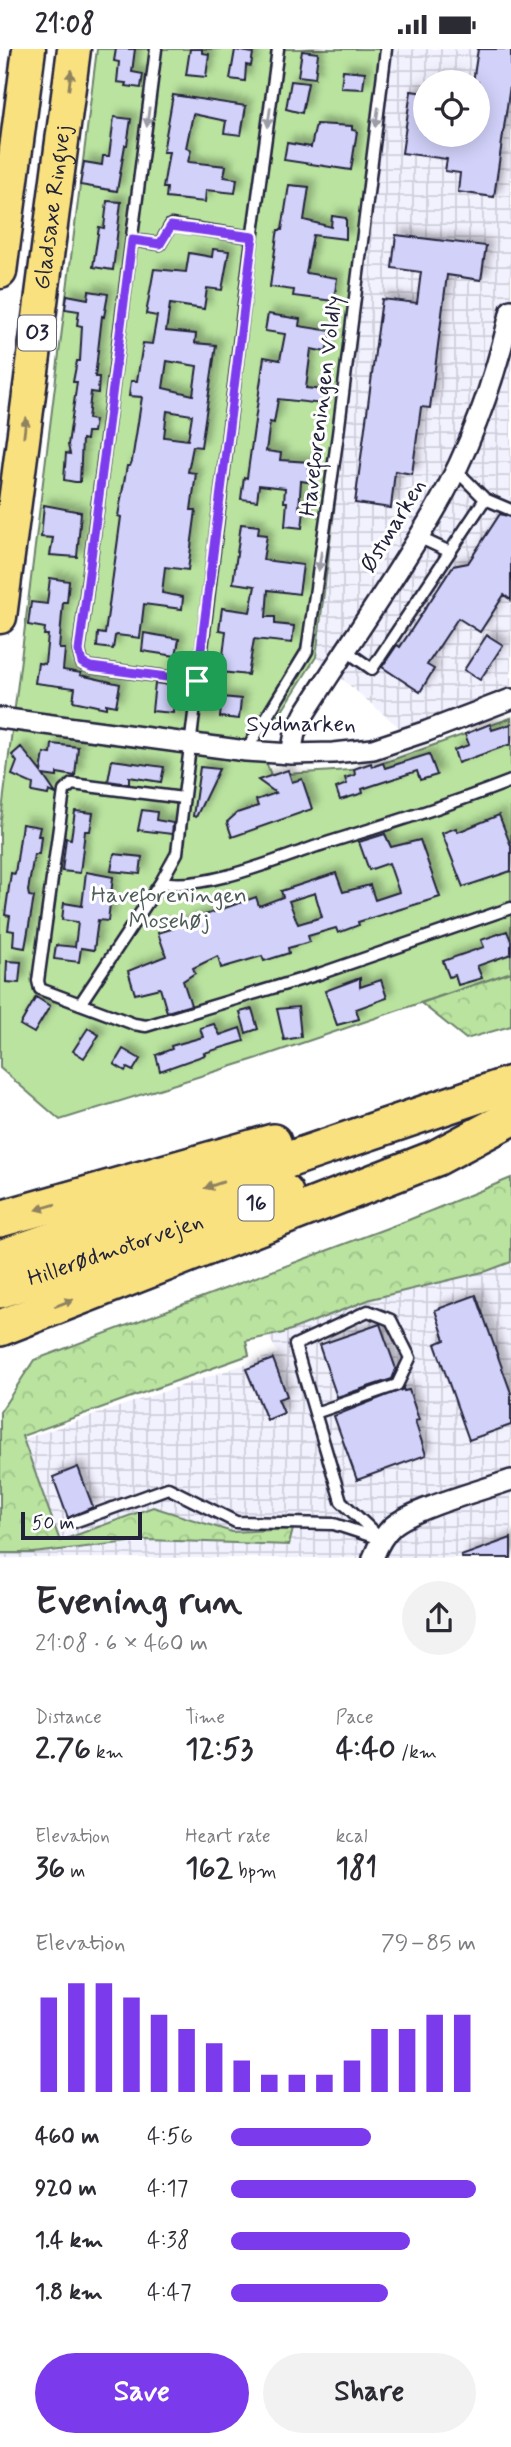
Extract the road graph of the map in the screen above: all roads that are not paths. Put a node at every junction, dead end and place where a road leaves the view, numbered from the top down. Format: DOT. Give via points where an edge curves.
graph roads {
  1 [pos="29,49"];
  2 [pos="74,49"];
  3 [pos="156,49"];
  4 [pos="278,49"];
  5 [pos="386,49"];
  6 [pos="253,237"];
  7 [pos="132,240"];
  8 [pos="0,272"];
  9 [pos="511,310"];
  10 [pos="456,469"];
  11 [pos="485,499"];
  12 [pos="511,510"];
  13 [pos="418,537"];
  14 [pos="450,552"];
  15 [pos="0,617"];
  16 [pos="345,650"];
  17 [pos="197,681"];
  18 [pos="511,699"];
  19 [pos="0,718"];
  20 [pos="190,743"];
  21 [pos="246,751"];
  22 [pos="291,754"];
  23 [pos="511,781"];
  24 [pos="183,798"];
  25 [pos="161,882"];
  26 [pos="511,908"];
  27 [pos="80,1005"];
  28 [pos="511,1074"];
  29 [pos="511,1084"];
  30 [pos="511,1117"];
  31 [pos="0,1219"];
  32 [pos="0,1258"];
  33 [pos="0,1290"];
  34 [pos="0,1328"];
  35 [pos="316,1413"];
  36 [pos="511,1480"];
  37 [pos="74,1522"];
  38 [pos="381,1539"];
  39 [pos="373,1558"];
  1 -- 8 [label="main road, Gladsaxe Ringvej"];
  15 -- 2 [label="main road, Gladsaxe Ringvej / O3, one-way"];
  3 -- 7 [label="lane, one-way"];
  4 -- 6 [label="lane, one-way"];
  5 -- 21 [label="lane, Haveforeningen Voldly, one-way" via="307,651"];
  6 -- 7 [label="lane" via="171,226 160,244"];
  6 -- 17 [label="lane"];
  7 -- 17 [label="lane" via="79,651 82,663 91,667"];
  9 -- 10 [label="street, Østmarken" via="498,365"];
  10 -- 11 [label="lane"];
  10 -- 13 [label="street, Østmarken"];
  11 -- 12 [label="lane"];
  11 -- 14 [label="lane"];
  13 -- 14 [label="lane"];
  13 -- 16 [label="street, Østmarken"];
  14 -- 16 [label="lane" via="372,669"];
  16 -- 22 [label="street, Østmarken" via="305,712"];
  17 -- 20 [label="lane"];
  18 -- 22 [label="street, Sydmarken" via="373,749"];
  19 -- 20 [label="street, Sydmarken"];
  20 -- 21 [label="street, Sydmarken"];
  20 -- 24 [label="lane"];
  21 -- 22 [label="street, Sydmarken"];
  23 -- 25 [label="lane" via="253,867 186,884"];
  24 -- 25 [label="lane" via="177,853"];
  24 -- 27 [label="lane" via="72,784 64,791 38,981 40,989"];
  25 -- 27 [label="lane"];
  26 -- 27 [label="lane" via="319,974 146,1025"];
  28 -- 31 [label="highway, one-way" via="481,1077 424,1099"];
  29 -- 32 [label="highway, Hillerødmotorvejen / 16, one-way"];
  30 -- 33 [label="highway, Hillerødmotorvejen / 16"];
  34 -- 30 [label="highway, one-way" via="436,1158"];
  35 -- 35 [label="lane" via="397,1385 410,1358 391,1320 368,1311 295,1345"];
  35 -- 38 [label="lane" via="341,1501"];
  36 -- 38 [label="street" via="411,1515"];
  37 -- 38 [label="lane" via="168,1488 236,1522 334,1524"];
  38 -- 39 [label="street"];
}
